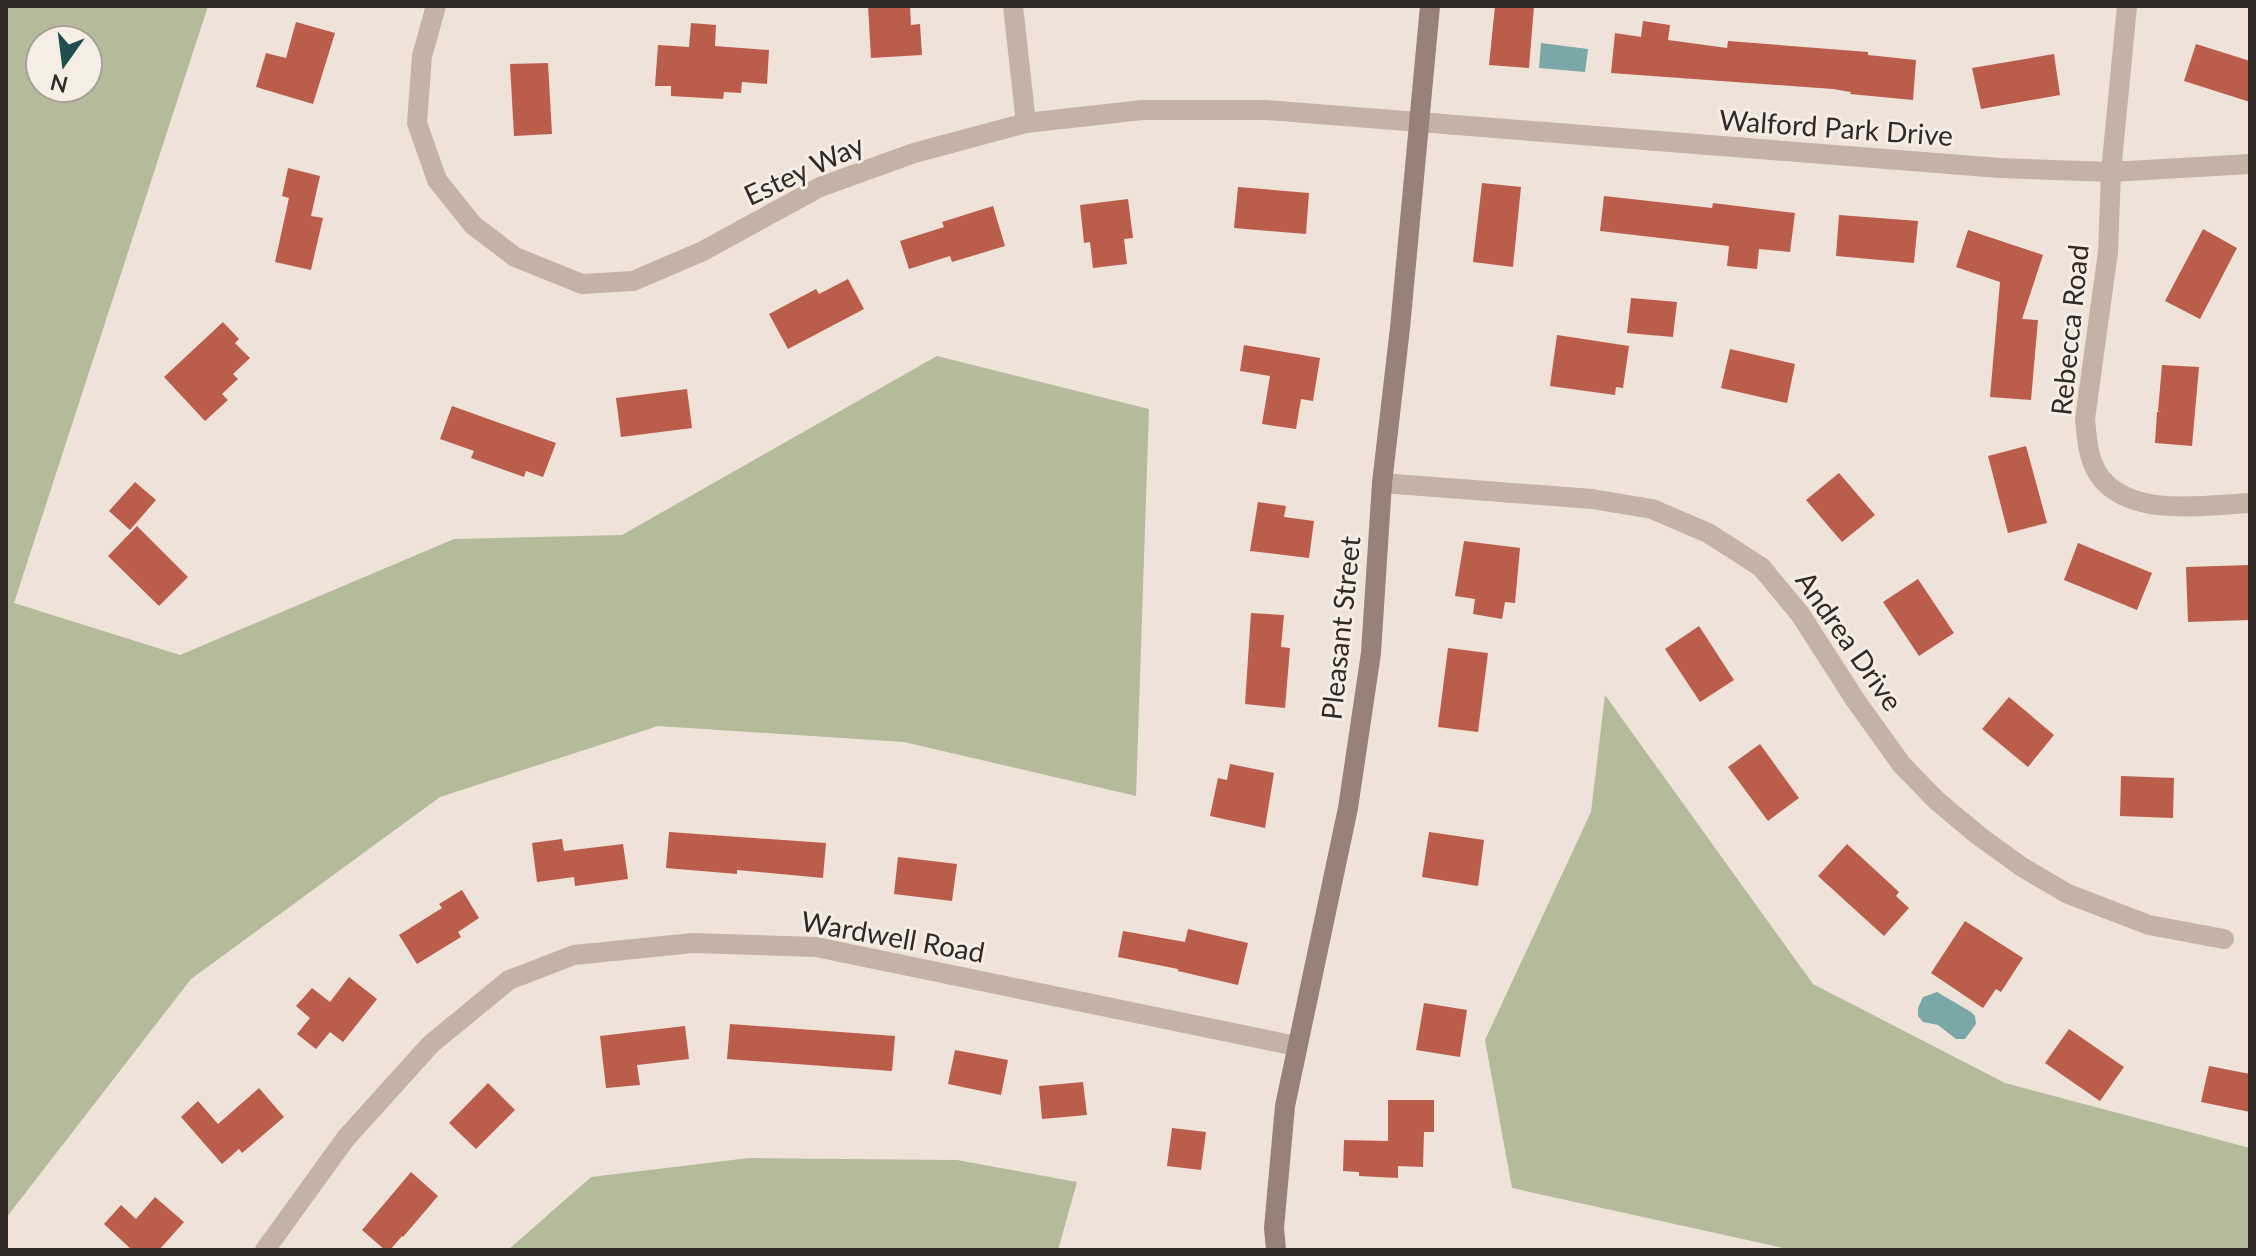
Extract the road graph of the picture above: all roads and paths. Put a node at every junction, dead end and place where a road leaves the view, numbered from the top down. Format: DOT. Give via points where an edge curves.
graph roads {
  1 [pos="436,6"];
  2 [pos="1013,6"];
  3 [pos="1430,6"];
  4 [pos="2127,6"];
  5 [pos="1418,122"];
  6 [pos="1026,123"];
  7 [pos="2250,164"];
  8 [pos="2111,172"];
  9 [pos="1382,483"];
  10 [pos="2250,503"];
  11 [pos="2224,939"];
  12 [pos="1296,1046"];
  13 [pos="265,1250"];
  14 [pos="1276,1250"];
  1 -- 6 [label="street, Estey Way" via="422,56 417,123 437,180 473,225 515,257 582,284 633,281 703,251 820,187 914,153"];
  2 -- 6 [label="street"];
  3 -- 5 [label="main road, Pleasant Street"];
  4 -- 8 [label="street, Rebecca Road"];
  5 -- 6 [label="street, Estey Way" via="1266,110 1142,110"];
  5 -- 8 [label="street, Walford Park Drive" via="1937,164"];
  5 -- 9 [label="main road, Pleasant Street"];
  7 -- 8 [label="street, Walford Park Drive"];
  8 -- 10 [label="street, Rebecca Road" via="2108,252 2085,419 2093,462 2102,479 2124,497 2168,507"];
  9 -- 11 [label="street, Andrea Drive" via="1592,499 1652,509 1708,533 1761,567 1800,614 1902,765 1979,836 2068,894 2149,925"];
  9 -- 12 [label="main road, Pleasant Street" via="1371,653 1350,793"];
  12 -- 13 [label="street, Wardwell Road" via="816,947 693,943 574,955 509,980 431,1044 346,1138"];
  12 -- 14 [label="main road, Pleasant Street" via="1285,1106"];
}
